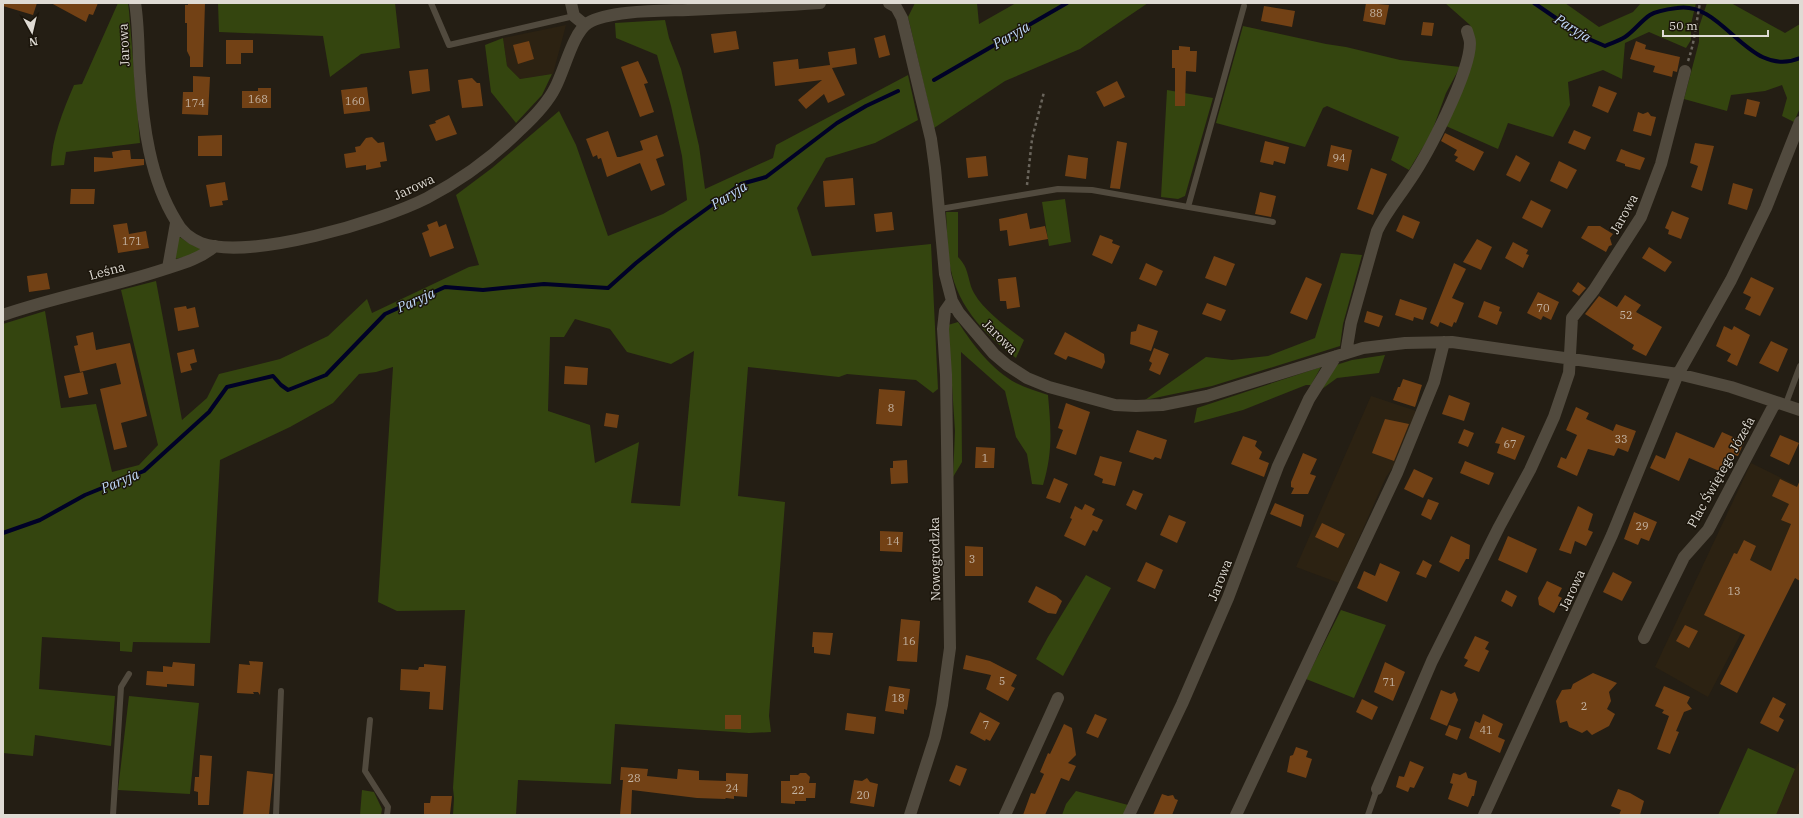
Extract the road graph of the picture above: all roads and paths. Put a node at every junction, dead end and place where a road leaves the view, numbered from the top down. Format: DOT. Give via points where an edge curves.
graph roads {
  1 [pos="135,3"];
  2 [pos="431,3"];
  3 [pos="571,3"];
  4 [pos="820,3"];
  5 [pos="1700,3"];
  6 [pos="895,4"];
  7 [pos="1244,6"];
  8 [pos="574,16"];
  9 [pos="585,25"];
  10 [pos="1467,31"];
  11 [pos="1685,70"];
  12 [pos="1044,92"];
  13 [pos="1800,122"];
  14 [pos="1026,188"];
  15 [pos="1188,206"];
  16 [pos="940,209"];
  17 [pos="1273,222"];
  18 [pos="176,223"];
  19 [pos="215,246"];
  20 [pos="168,268"];
  21 [pos="952,301"];
  22 [pos="3,315"];
  23 [pos="1444,342"];
  24 [pos="1341,354"];
  25 [pos="1570,359"];
  26 [pos="1800,366"];
  27 [pos="1678,374"];
  28 [pos="1780,405"];
  29 [pos="1800,410"];
  30 [pos="1644,638"];
  31 [pos="129,674"];
  32 [pos="282,691"];
  33 [pos="1058,698"];
  34 [pos="370,720"];
  35 [pos="1377,789"];
  36 [pos="112,815"];
  37 [pos="276,815"];
  38 [pos="387,815"];
  39 [pos="910,815"];
  40 [pos="1005,815"];
  41 [pos="1129,815"];
  42 [pos="1236,815"];
  43 [pos="1368,815"];
  44 [pos="1484,815"];
  1 -- 18 [label="street, Jarowa" via="143,105 150,155 161,191"];
  2 -- 8 [label="lane" via="449,45"];
  3 -- 8 [label="street"];
  4 -- 9 [label="street" via="638,13 601,17"];
  5 -- 11 [label="path" via="1695,25 1695,42"];
  6 -- 16 [label="street, Jarowa" via="907,34 927,116"];
  7 -- 15 [label="lane"];
  8 -- 9 [label="street"];
  9 -- 19 [label="street, Jarowa" via="578,35 555,89 537,113 496,151 449,186 403,209 324,234 245,247"];
  10 -- 24 [label="street" via="1470,42 1468,58 1458,86 1420,165 1383,218 1377,231"];
  11 -- 25 [label="street, Jarowa" via="1661,164 1644,211 1594,290 1572,318"];
  12 -- 14 [label="path" via="1032,139"];
  13 -- 27 [label="street" via="1766,208 1731,280"];
  15 -- 16 [label="lane" via="1092,190 1058,189"];
  15 -- 17 [label="lane"];
  16 -- 21 [label="street, Jarowa" via="945,274"];
  18 -- 19 [label="street, Jarowa" via="190,237"];
  18 -- 20 [label="street"];
  19 -- 20 [label="street, Leśna" via="206,254"];
  20 -- 22 [label="street, Leśna"];
  21 -- 24 [label="street, Jarowa" via="994,354 1018,372 1049,387 1115,405 1183,402"];
  21 -- 39 [label="street, Nowogrodzka" via="945,311 943,329 950,648 935,737"];
  23 -- 24 [label="street, Jarowa" via="1405,343 1363,348"];
  23 -- 25 [label="street, Jarowa"];
  23 -- 42 [label="street" via="1434,382 1396,473"];
  24 -- 41 [label="street, Jarowa" via="1309,399 1278,466 1228,598 1166,740"];
  25 -- 27 [label="street, Jarowa"];
  25 -- 35 [label="street, Jarowa" via="1569,373 1541,448 1432,661"];
  26 -- 28 [label="lane"];
  27 -- 28 [label="street, Jarowa" via="1731,387"];
  27 -- 44 [label="street, Jarowa" via="1612,535"];
  28 -- 29 [label="street, Jarowa"];
  28 -- 30 [label="street, Plac Świętego Józefa" via="1708,530 1684,557"];
  31 -- 36 [label="lane" via="121,687"];
  32 -- 37 [label="lane"];
  33 -- 40 [label="street"];
  34 -- 38 [label="lane" via="365,771 388,807"];
  35 -- 43 [label="lane"];
}
